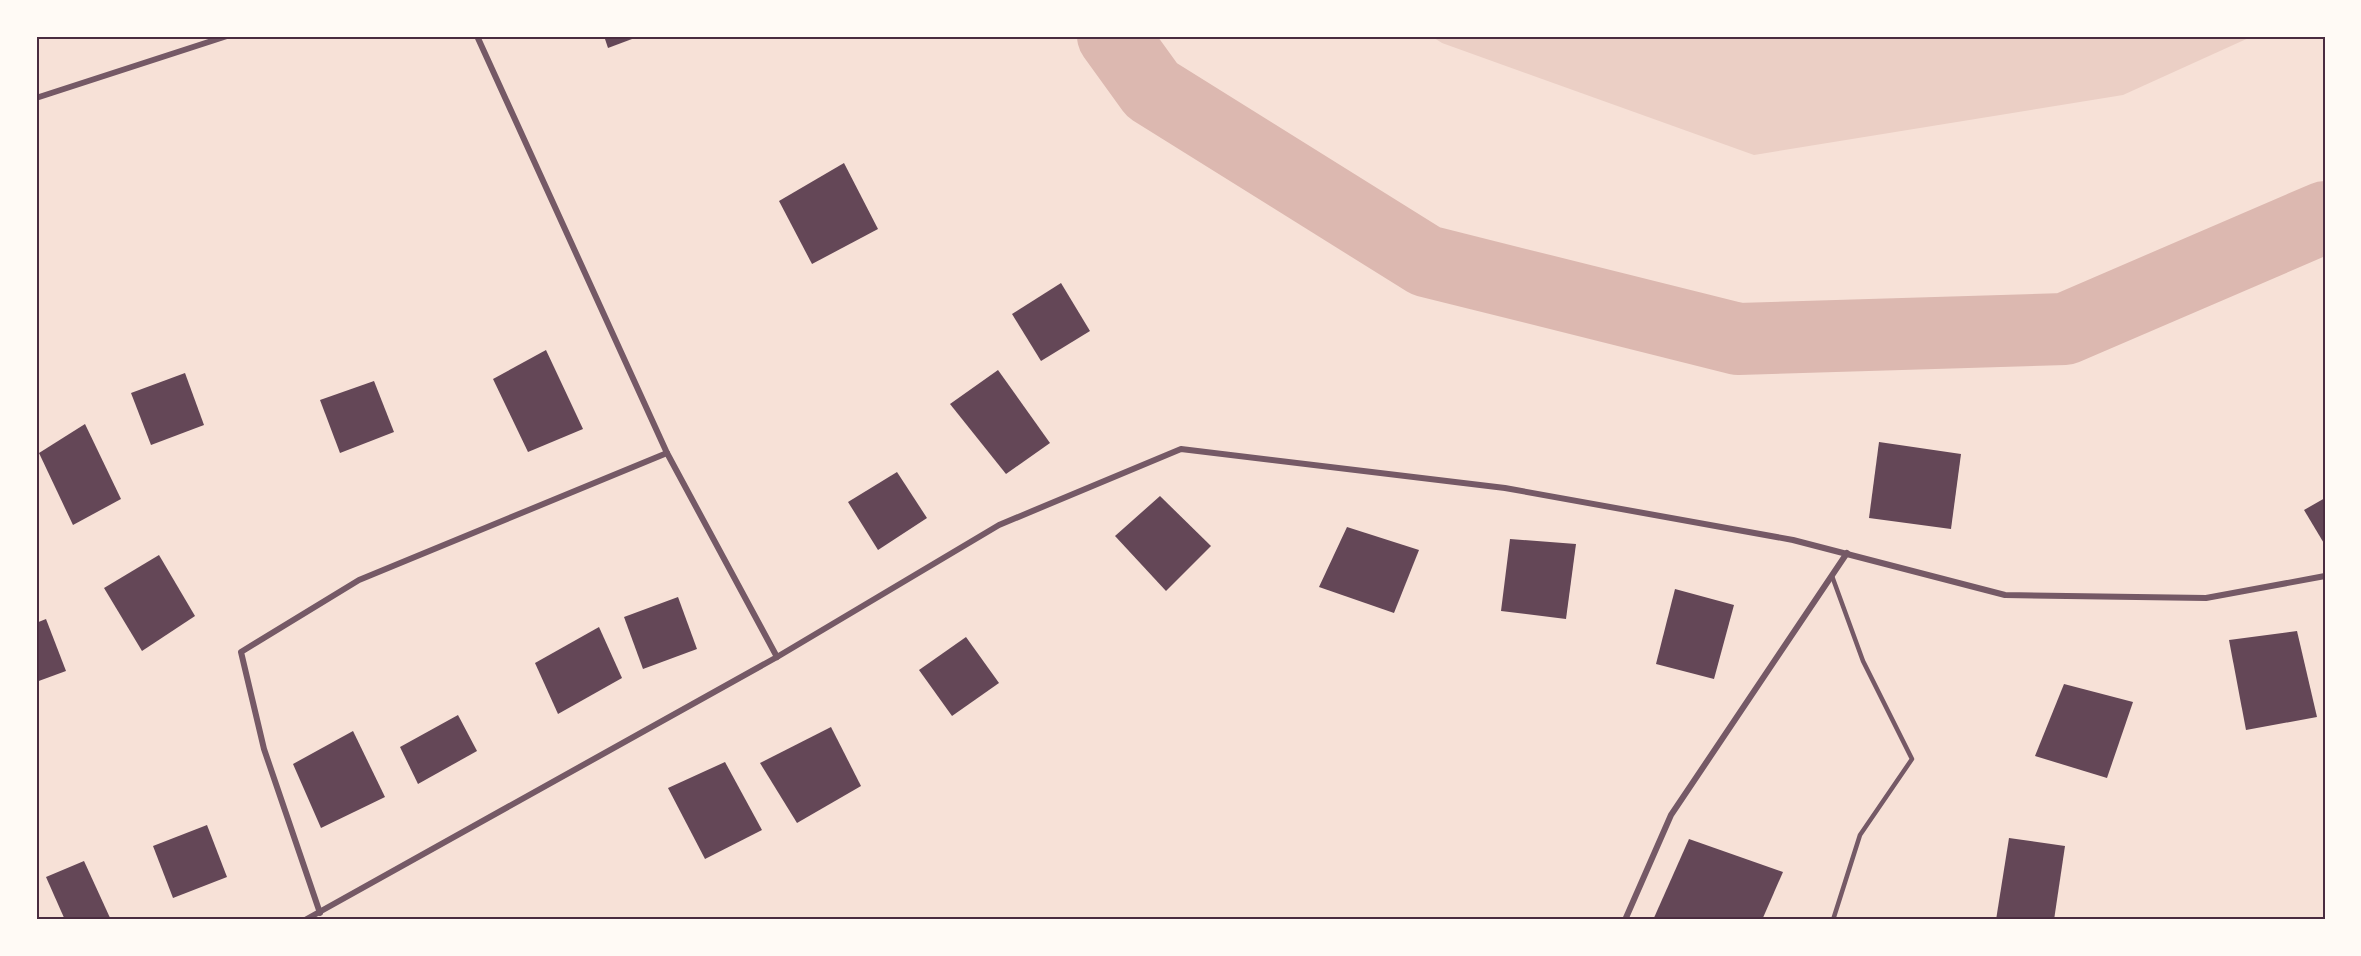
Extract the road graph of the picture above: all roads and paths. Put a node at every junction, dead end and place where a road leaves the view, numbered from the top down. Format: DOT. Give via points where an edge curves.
graph roads {
  1 [pos="227,36"];
  2 [pos="477,36"];
  3 [pos="36,98"];
  4 [pos="667,453"];
  5 [pos="1847,554"];
  6 [pos="1832,576"];
  7 [pos="2325,576"];
  8 [pos="777,657"];
  9 [pos="320,913"];
  10 [pos="305,920"];
  11 [pos="1625,920"];
  12 [pos="1833,920"];
  1 -- 3 [label="street"];
  2 -- 4 [label="street"];
  4 -- 8 [label="street"];
  4 -- 9 [label="street" via="358,580 241,652 264,749"];
  5 -- 6 [label="street"];
  5 -- 7 [label="street" via="2005,595 2206,598"];
  5 -- 8 [label="street" via="1793,540 1505,489 1181,449 999,525"];
  6 -- 11 [label="street" via="1671,815"];
  6 -- 12 [label="lane" via="1863,661 1912,759 1860,835"];
  8 -- 9 [label="street"];
  9 -- 10 [label="street"];
}
